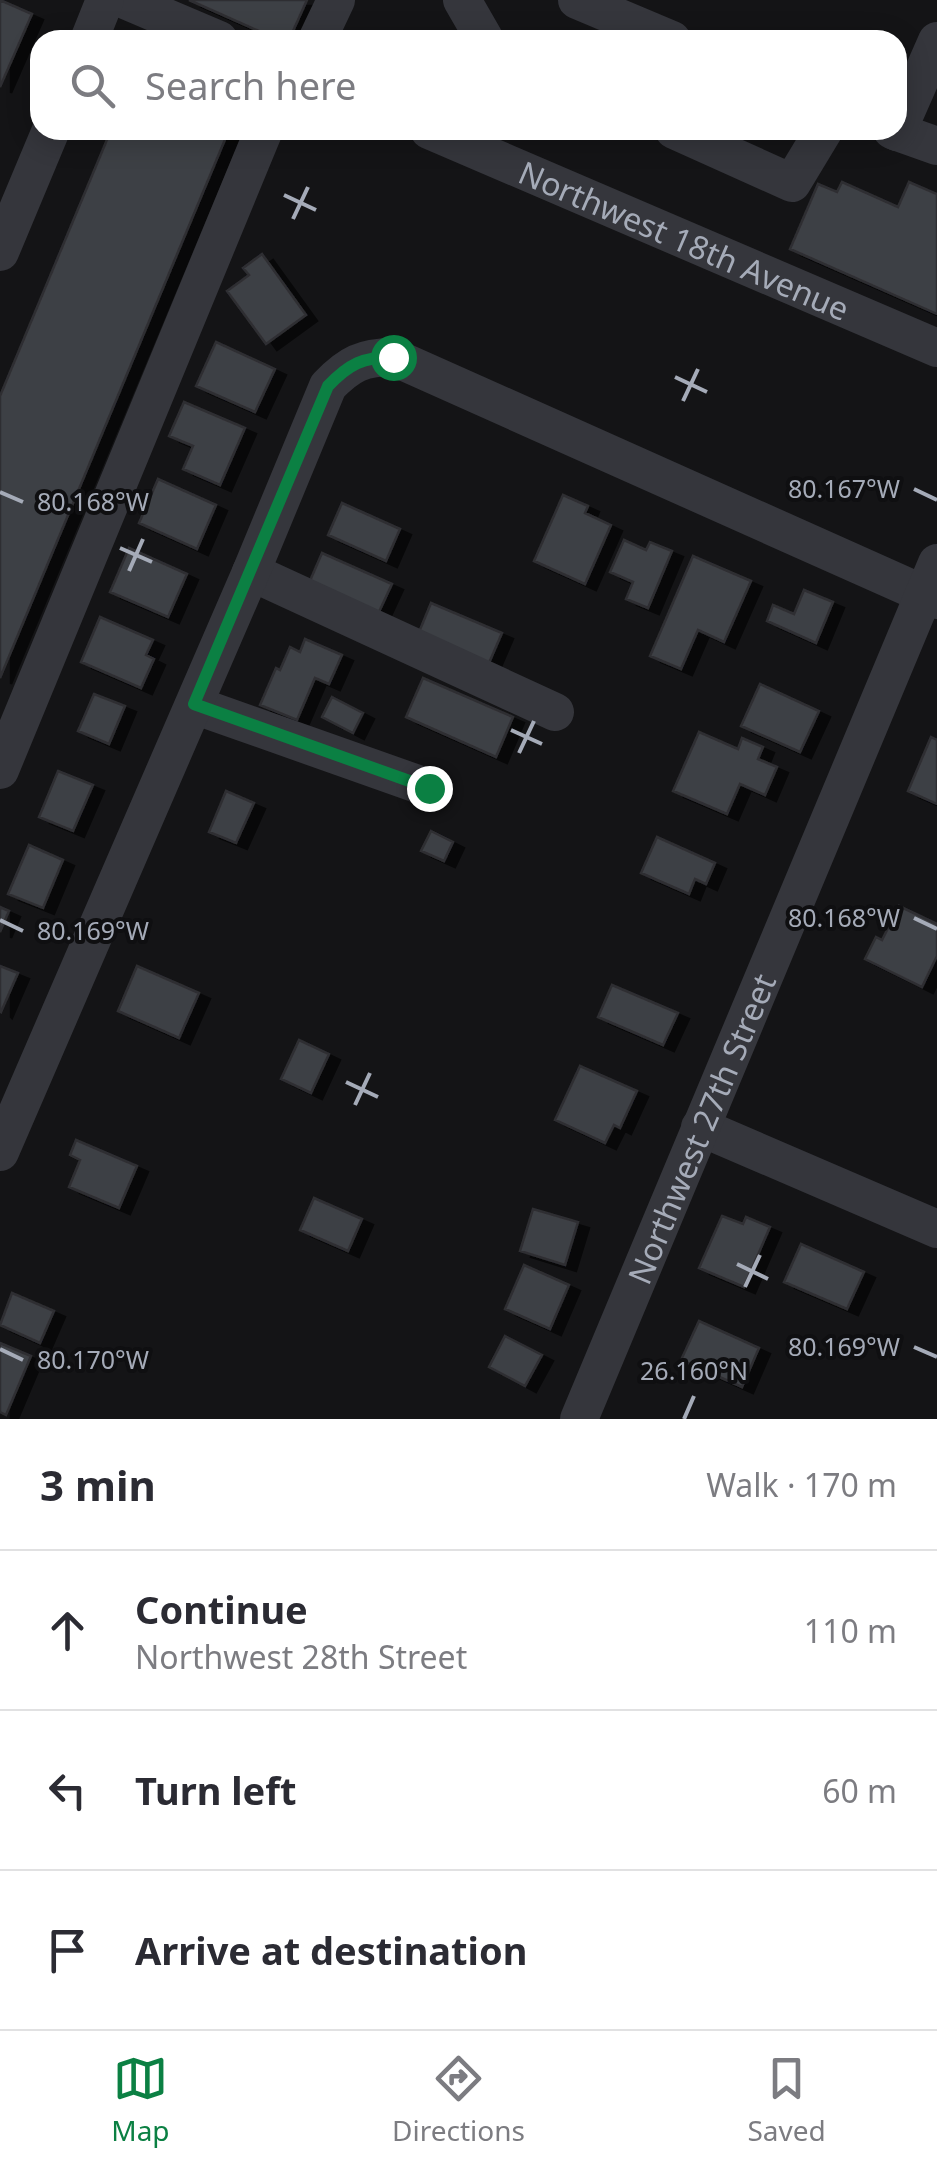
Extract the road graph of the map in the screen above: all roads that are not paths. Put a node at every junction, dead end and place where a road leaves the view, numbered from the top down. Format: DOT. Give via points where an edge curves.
graph roads {
  1 [pos="105,0"];
  2 [pos="125,0"];
  3 [pos="336,0"];
  4 [pos="462,0"];
  5 [pos="576,0"];
  6 [pos="92,30"];
  7 [pos="196,30"];
  8 [pos="322,30"];
  9 [pos="479,30"];
  10 [pos="648,30"];
  11 [pos="937,41"];
  12 [pos="907,104"];
  13 [pos="907,136"];
  14 [pos="47,140"];
  15 [pos="260,140"];
  16 [pos="452,140"];
  17 [pos="697,140"];
  18 [pos="818,140"];
  19 [pos="937,146"];
  20 [pos="0,252"];
  21 [pos="937,348"];
  22 [pos="251,572"];
  23 [pos="933,586"];
  24 [pos="194,704"];
  25 [pos="556,712"];
  26 [pos="0,770"];
  27 [pos="429,788"];
  28 [pos="700,1128"];
  29 [pos="0,1152"];
  30 [pos="937,1229"];
  31 [pos="579,1419"];
  1 -- 6 [label="street"];
  2 -- 7 [label="street"];
  3 -- 8 [label="street"];
  4 -- 9 [label="street"];
  5 -- 10 [label="street"];
  11 -- 12 [label="street"];
  13 -- 19 [label="street"];
  14 -- 20 [label="street"];
  15 -- 26 [label="street"];
  16 -- 21 [label="street, Northwest 18th Avenue"];
  17 -- 18 [label="street" via="792,182"];
  22 -- 23 [label="street" via="328,386 347,365 393,357"];
  22 -- 24 [label="street"];
  22 -- 25 [label="street"];
  23 -- 28 [label="street, Northwest 27th Street"];
  24 -- 27 [label="street"];
  24 -- 29 [label="street"];
  28 -- 30 [label="street"];
  28 -- 31 [label="street, Northwest 27th Street"];
}
